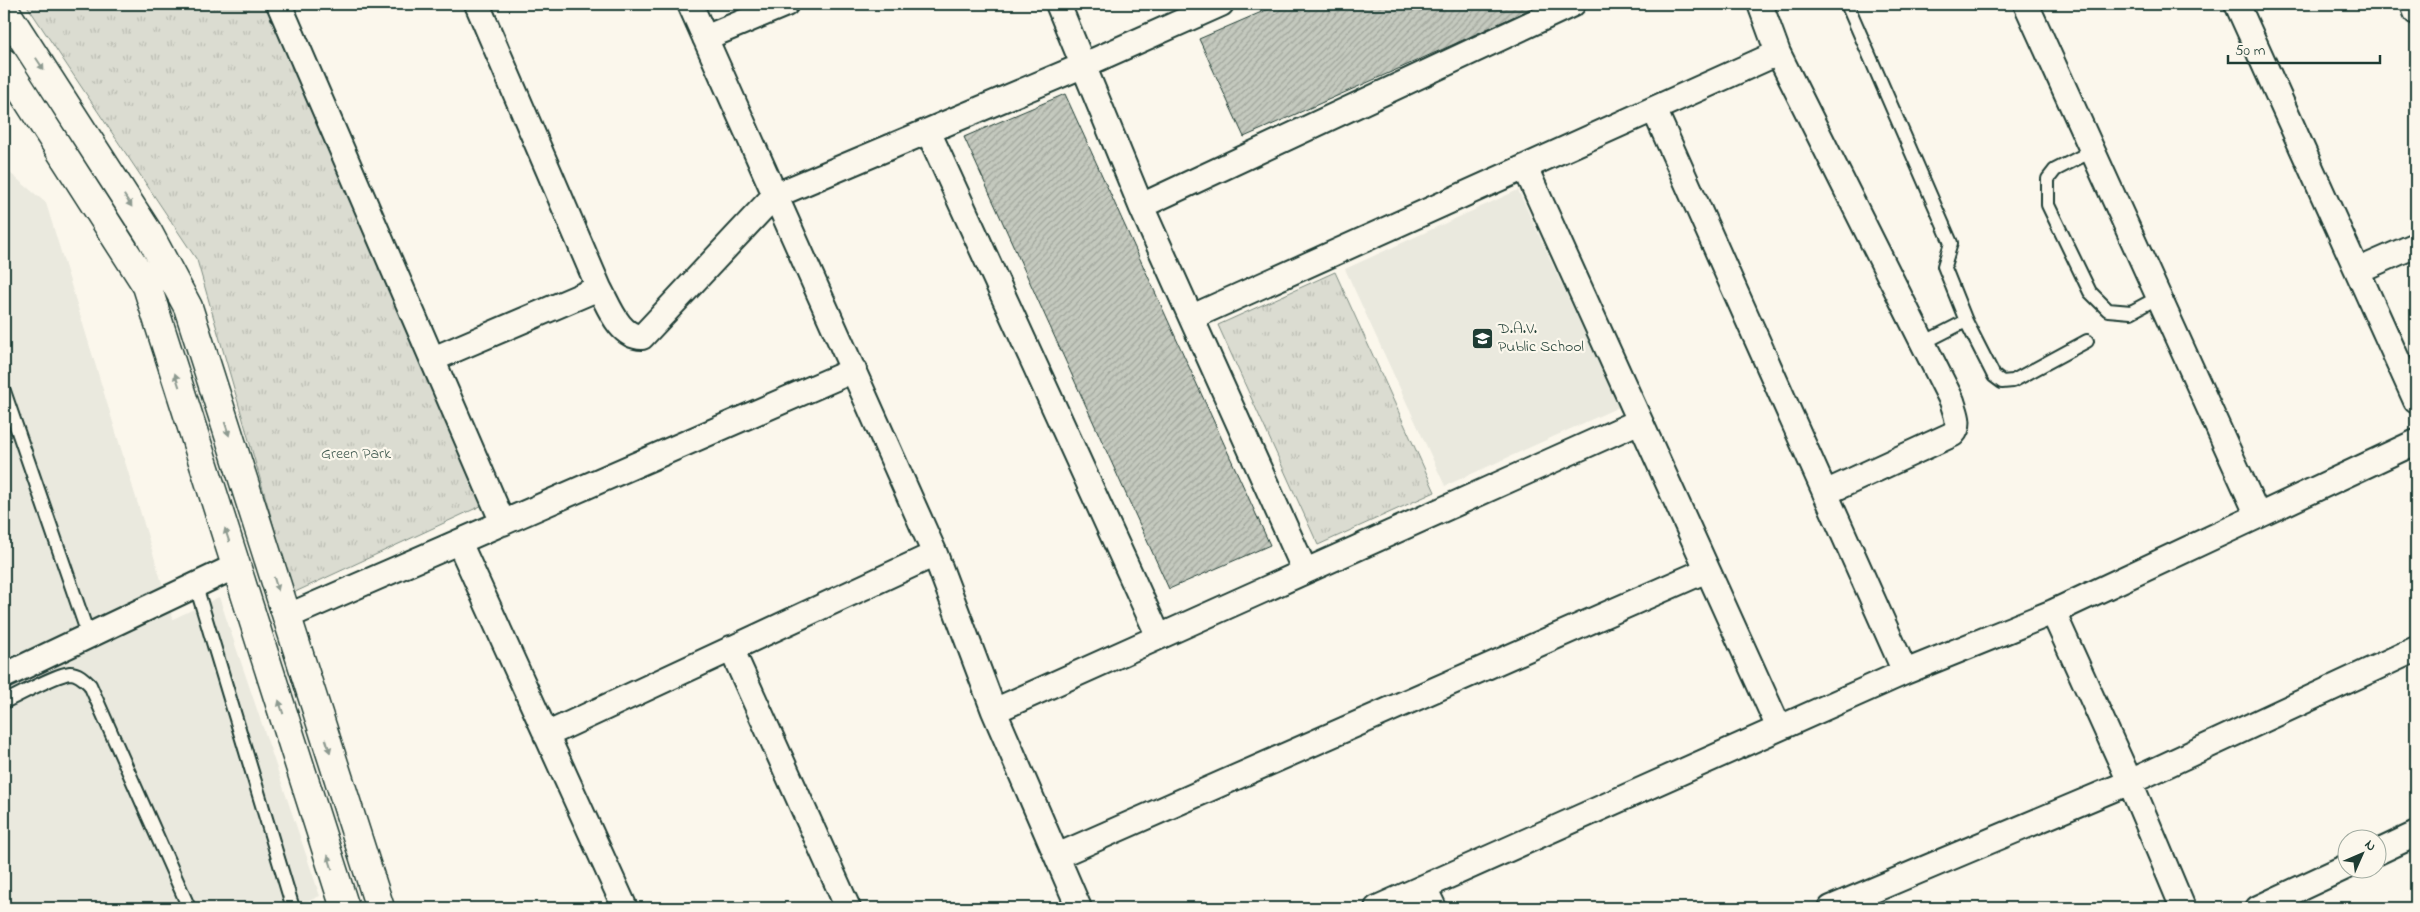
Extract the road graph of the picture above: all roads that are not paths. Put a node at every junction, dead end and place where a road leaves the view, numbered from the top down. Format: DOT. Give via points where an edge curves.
graph roads {
  1 [pos="279,4"];
  2 [pos="477,4"];
  3 [pos="690,4"];
  4 [pos="786,4"];
  5 [pos="1058,4"];
  6 [pos="1221,4"];
  7 [pos="1573,4"];
  8 [pos="1760,4"];
  9 [pos="1847,4"];
  10 [pos="2026,4"];
  11 [pos="2237,4"];
  12 [pos="2413,4"];
  13 [pos="2416,12"];
  14 [pos="8,26"];
  15 [pos="705,38"];
  16 [pos="1778,53"];
  17 [pos="4,63"];
  18 [pos="1082,66"];
  19 [pos="1654,109"];
  20 [pos="928,131"];
  21 [pos="2092,151"];
  22 [pos="1525,167"];
  23 [pos="774,196"];
  24 [pos="1141,206"];
  25 [pos="2416,245"];
  26 [pos="2359,270"];
  27 [pos="599,288"];
  28 [pos="2159,297"];
  29 [pos="1192,317"];
  30 [pos="1966,322"];
  31 [pos="2087,342"];
  32 [pos="1923,343"];
  33 [pos="432,359"];
  34 [pos="854,370"];
  35 [pos="4,390"];
  36 [pos="2416,401"];
  37 [pos="1640,421"];
  38 [pos="2416,442"];
  39 [pos="1825,493"];
  40 [pos="2258,516"];
  41 [pos="503,523"];
  42 [pos="459,542"];
  43 [pos="935,554"];
  44 [pos="236,566"];
  45 [pos="1708,570"];
  46 [pos="1305,571"];
  47 [pos="196,586"];
  48 [pos="2053,612"];
  49 [pos="286,617"];
  50 [pos="89,637"];
  51 [pos="1159,637"];
  52 [pos="731,648"];
  53 [pos="2416,649"];
  54 [pos="1905,672"];
  55 [pos="4,676"];
  56 [pos="4,702"];
  57 [pos="994,712"];
  58 [pos="1779,728"];
  59 [pos="546,735"];
  60 [pos="2130,782"];
  61 [pos="2416,834"];
  62 [pos="2388,847"];
  63 [pos="1057,856"];
  64 [pos="2338,871"];
  65 [pos="1424,887"];
  66 [pos="374,906"];
  67 [pos="189,908"];
  68 [pos="293,908"];
  69 [pos="345,908"];
  70 [pos="625,908"];
  71 [pos="848,908"];
  72 [pos="1079,908"];
  73 [pos="1377,908"];
  74 [pos="1434,908"];
  75 [pos="1831,908"];
  76 [pos="2183,908"];
  77 [pos="2258,908"];
  1 -- 33 [label="street"];
  2 -- 27 [label="street"];
  3 -- 15 [label="street"];
  4 -- 15 [label="street"];
  5 -- 18 [label="street"];
  6 -- 18 [label="street"];
  7 -- 24 [label="street"];
  8 -- 16 [label="street"];
  9 -- 30 [label="lane" via="1951,243 1944,266"];
  10 -- 21 [label="street"];
  11 -- 26 [label="street"];
  12 -- 13 [label="street"];
  14 -- 49 [label="street, one-way" via="149,234 188,307"];
  15 -- 23 [label="street"];
  16 -- 19 [label="street"];
  16 -- 32 [label="street"];
  44 -- 17 [label="street, one-way" via="147,286"];
  18 -- 20 [label="street"];
  18 -- 24 [label="street"];
  19 -- 22 [label="street"];
  19 -- 39 [label="street"];
  20 -- 23 [label="street"];
  20 -- 51 [label="street"];
  21 -- 28 [label="street"];
  21 -- 28 [label="lane" via="2055,170 2048,179 2048,205 2090,292 2108,310 2130,312"];
  22 -- 29 [label="street"];
  22 -- 37 [label="street"];
  23 -- 27 [label="street" via="642,337 625,332"];
  23 -- 34 [label="street"];
  24 -- 29 [label="street"];
  25 -- 26 [label="street"];
  26 -- 36 [label="street"];
  27 -- 33 [label="street"];
  28 -- 40 [label="street"];
  29 -- 46 [label="street"];
  30 -- 31 [label="lane" via="1994,376 2002,382 2013,381"];
  30 -- 32 [label="lane"];
  32 -- 39 [label="street" via="1952,401 1958,422 1956,431"];
  33 -- 41 [label="street"];
  34 -- 41 [label="street"];
  34 -- 43 [label="street"];
  35 -- 50 [label="lane"];
  37 -- 45 [label="street"];
  37 -- 46 [label="street"];
  38 -- 40 [label="street"];
  39 -- 54 [label="street"];
  40 -- 48 [label="street"];
  41 -- 42 [label="street"];
  42 -- 49 [label="street"];
  42 -- 59 [label="street"];
  43 -- 52 [label="street"];
  43 -- 57 [label="street"];
  44 -- 47 [label="street"];
  69 -- 44 [label="street, one-way"];
  45 -- 58 [label="street"];
  45 -- 63 [label="street"];
  46 -- 51 [label="street"];
  47 -- 50 [label="street"];
  47 -- 68 [label="lane"];
  48 -- 54 [label="street"];
  48 -- 60 [label="street"];
  49 -- 66 [label="street, one-way"];
  50 -- 55 [label="street"];
  51 -- 57 [label="street"];
  52 -- 59 [label="street"];
  52 -- 71 [label="street"];
  53 -- 60 [label="street"];
  54 -- 58 [label="street"];
  56 -- 67 [label="lane" via="60,676 72,673 84,678 90,685"];
  57 -- 63 [label="street"];
  58 -- 65 [label="street"];
  59 -- 70 [label="street"];
  60 -- 75 [label="street"];
  60 -- 76 [label="street"];
  61 -- 62 [label="street"];
  63 -- 72 [label="street"];
  64 -- 77 [label="street"];
  65 -- 73 [label="street"];
  65 -- 74 [label="street"];
}
